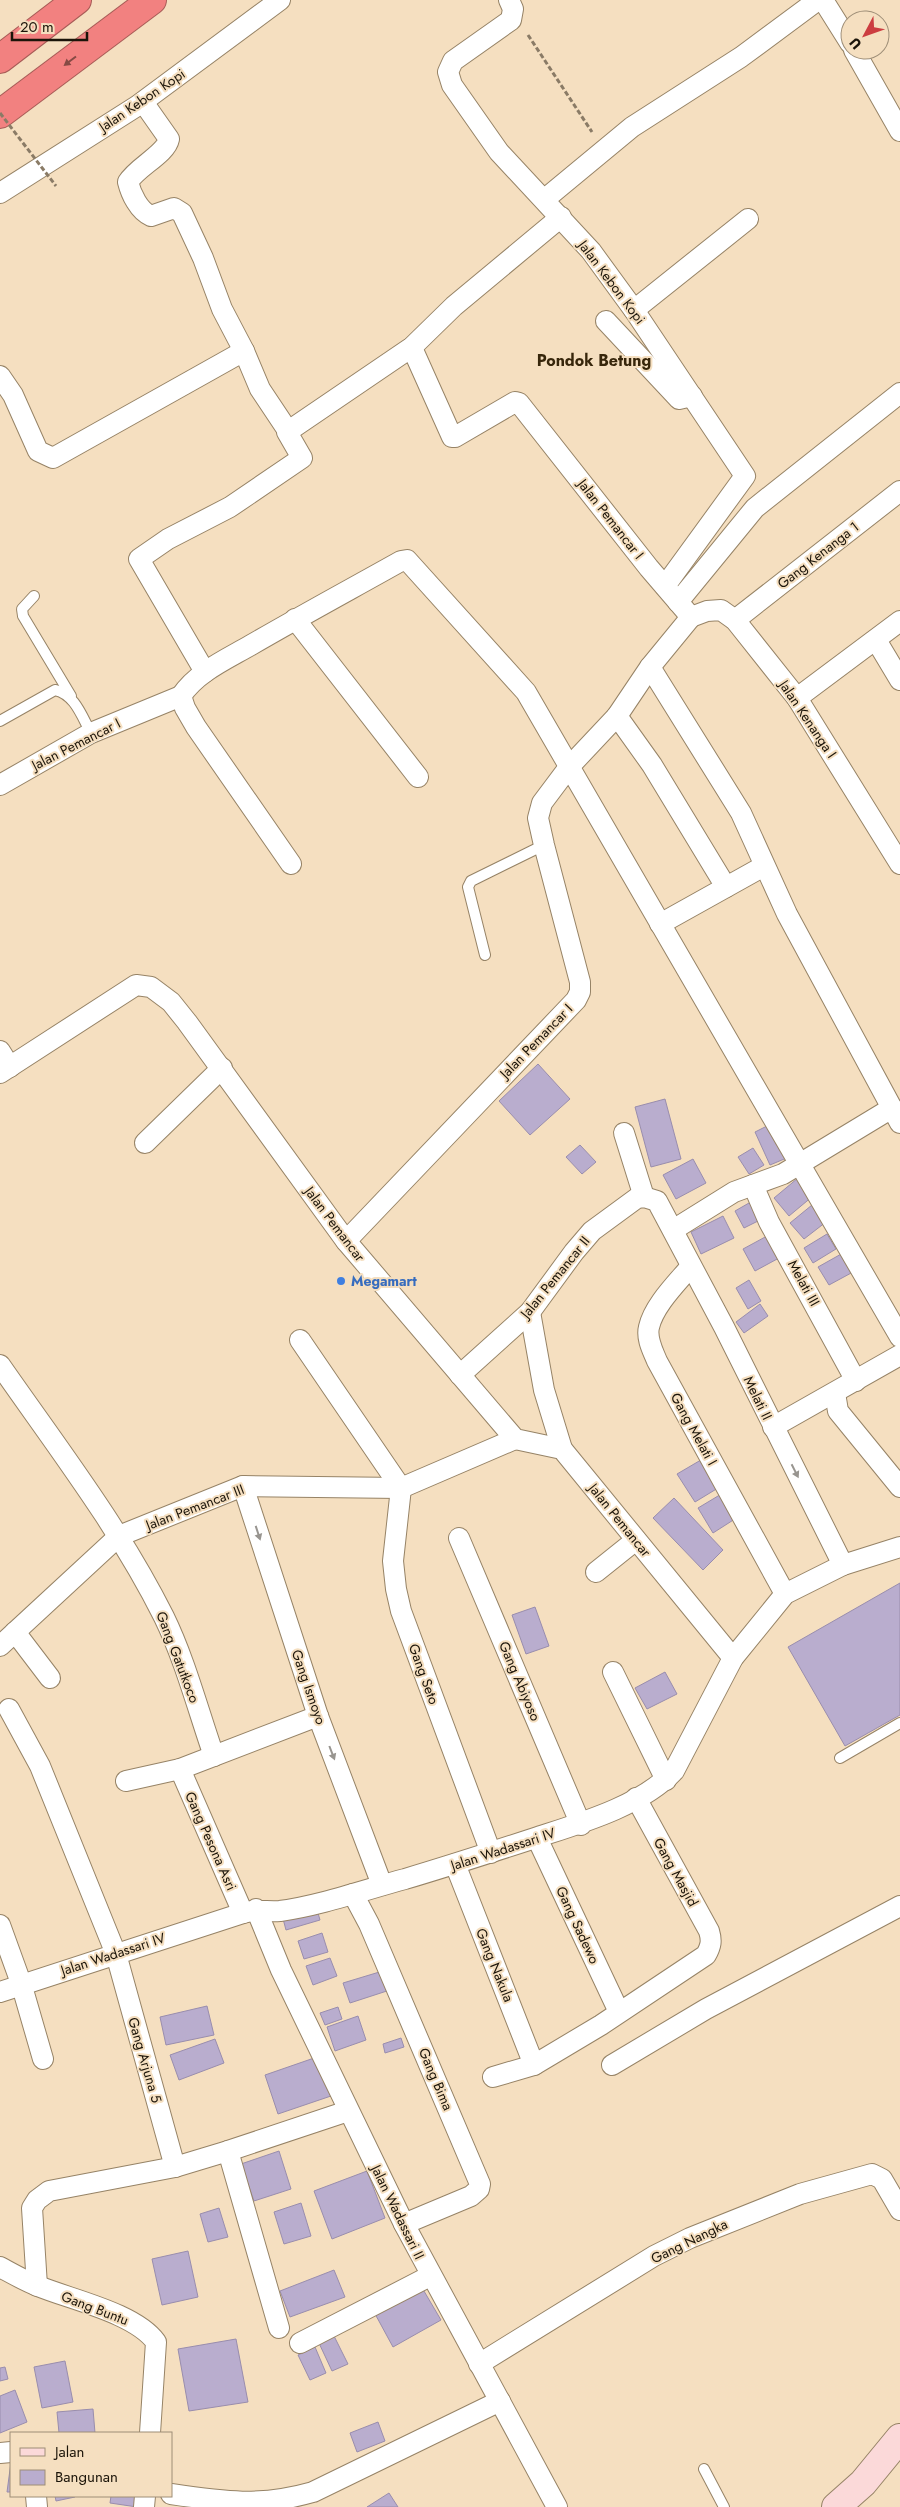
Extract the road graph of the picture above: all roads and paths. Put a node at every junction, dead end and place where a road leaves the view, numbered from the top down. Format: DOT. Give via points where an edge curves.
graph roads {
  1 [pos="77,0"];
  2 [pos="152,0"];
  3 [pos="280,0"];
  4 [pos="818,0"];
  5 [pos="823,0"];
  6 [pos="511,6"];
  7 [pos="840,27"];
  8 [pos="0,59"];
  9 [pos="860,60"];
  10 [pos="143,102"];
  11 [pos="0,114"];
  12 [pos="900,131"];
  13 [pos="603,152"];
  14 [pos="56,186"];
  15 [pos="0,193"];
  16 [pos="545,199"];
  17 [pos="561,217"];
  18 [pos="748,219"];
  19 [pos="634,310"];
  20 [pos="606,322"];
  21 [pos="412,349"];
  22 [pos="244,351"];
  23 [pos="0,376"];
  24 [pos="900,393"];
  25 [pos="692,396"];
  26 [pos="288,431"];
  27 [pos="900,490"];
  28 [pos="665,586"];
  29 [pos="34,596"];
  30 [pos="685,610"];
  31 [pos="295,619"];
  32 [pos="735,620"];
  33 [pos="900,621"];
  34 [pos="876,640"];
  35 [pos="650,667"];
  36 [pos="205,672"];
  37 [pos="900,680"];
  38 [pos="184,691"];
  39 [pos="797,698"];
  40 [pos="72,699"];
  41 [pos="617,716"];
  42 [pos="0,721"];
  43 [pos="91,733"];
  44 [pos="569,767"];
  45 [pos="418,777"];
  46 [pos="0,785"];
  47 [pos="544,845"];
  48 [pos="291,864"];
  49 [pos="900,864"];
  50 [pos="764,866"];
  51 [pos="726,887"];
  52 [pos="660,924"];
  53 [pos="485,955"];
  54 [pos="3,1064"];
  55 [pos="222,1068"];
  56 [pos="896,1116"];
  57 [pos="624,1133"];
  58 [pos="145,1144"];
  59 [pos="800,1164"];
  60 [pos="753,1185"];
  61 [pos="644,1197"];
  62 [pos="673,1230"];
  63 [pos="346,1241"];
  64 [pos="691,1266"];
  65 [pos="530,1312"];
  66 [pos="900,1337"];
  67 [pos="300,1340"];
  68 [pos="900,1355"];
  69 [pos="0,1365"];
  70 [pos="460,1375"];
  71 [pos="856,1381"];
  72 [pos="835,1393"];
  73 [pos="772,1427"];
  74 [pos="515,1438"];
  75 [pos="562,1449"];
  76 [pos="243,1486"];
  77 [pos="900,1487"];
  78 [pos="401,1488"];
  79 [pos="119,1536"];
  80 [pos="459,1538"];
  81 [pos="636,1540"];
  82 [pos="900,1547"];
  83 [pos="843,1566"];
  84 [pos="596,1572"];
  85 [pos="785,1594"];
  86 [pos="15,1632"];
  87 [pos="0,1646"];
  88 [pos="733,1658"];
  89 [pos="613,1672"];
  90 [pos="50,1678"];
  91 [pos="9,1710"];
  92 [pos="318,1716"];
  93 [pos="900,1723"];
  94 [pos="214,1756"];
  95 [pos="840,1758"];
  96 [pos="180,1769"];
  97 [pos="666,1780"];
  98 [pos="126,1781"];
  99 [pos="636,1798"];
  100 [pos="581,1825"];
  101 [pos="537,1838"];
  102 [pos="491,1853"];
  103 [pos="455,1864"];
  104 [pos="382,1885"];
  105 [pos="353,1894"];
  106 [pos="900,1906"];
  107 [pos="249,1911"];
  108 [pos="0,1925"];
  109 [pos="116,1954"];
  110 [pos="21,1983"];
  111 [pos="0,1992"];
  112 [pos="619,2012"];
  113 [pos="43,2059"];
  114 [pos="534,2065"];
  115 [pos="612,2065"];
  116 [pos="493,2077"];
  117 [pos="348,2111"];
  118 [pos="228,2151"];
  119 [pos="175,2167"];
  120 [pos="900,2210"];
  121 [pos="404,2224"];
  122 [pos="0,2267"];
  123 [pos="430,2276"];
  124 [pos="37,2286"];
  125 [pos="279,2328"];
  126 [pos="300,2343"];
  127 [pos="480,2364"];
  128 [pos="500,2401"];
  129 [pos="150,2432"];
  130 [pos="900,2438"];
  131 [pos="704,2469"];
  132 [pos="172,2494"];
  133 [pos="557,2507"];
  134 [pos="724,2507"];
  135 [pos="836,2507"];
  1 -- 8 [label="highway"];
  2 -- 11 [label="highway, one-way"];
  3 -- 10 [label="street, Jalan Kebon Kopi"];
  4 -- 13 [label="street" via="741,57 632,127"];
  5 -- 7 [label="street"];
  6 -- 13 [label="path"];
  6 -- 16 [label="street, Jalan Kebon Kopi" via="507,24 452,61 448,72 452,86 500,152"];
  9 -- 12 [label="street"];
  10 -- 15 [label="street, Jalan Kebon Kopi"];
  10 -- 22 [label="street" via="169,139 133,174 128,182 130,191 146,214 151,216 174,208 182,213 222,309"];
  11 -- 14 [label="path, bridge"];
  13 -- 16 [label="street"];
  16 -- 17 [label="street, Jalan Kebon Kopi"];
  17 -- 19 [label="street, Jalan Kebon Kopi" via="591,251"];
  17 -- 21 [label="street" via="454,306"];
  18 -- 19 [label="street"];
  19 -- 25 [label="street, Jalan Kebon Kopi"];
  20 -- 25 [label="street" via="679,399"];
  21 -- 26 [label="street"];
  21 -- 28 [label="street, Jalan Pemancar I" via="450,435 456,437 515,402 519,403"];
  22 -- 23 [label="street" via="57,457 48,457 38,451 13,395"];
  22 -- 26 [label="street" via="260,389"];
  24 -- 30 [label="street" via="755,508"];
  25 -- 28 [label="street, Jalan Kebon Kopi" via="745,476"];
  26 -- 36 [label="street" via="302,457 230,507 168,539 139,559"];
  27 -- 32 [label="street, Gang Kenanga 1"];
  28 -- 30 [label="street, Jalan Pemancar I"];
  29 -- 40 [label="lane" via="22,609 23,616"];
  30 -- 32 [label="street, Jalan Kenanga I" via="721,610"];
  30 -- 35 [label="street, Jalan Pemancar I"];
  31 -- 36 [label="street, Jalan Pemancar I"];
  31 -- 44 [label="street, Jalan Pemancar I" via="408,560 526,692"];
  31 -- 45 [label="street"];
  32 -- 39 [label="street, Jalan Kenanga I"];
  33 -- 34 [label="street"];
  34 -- 37 [label="street"];
  34 -- 39 [label="street"];
  35 -- 41 [label="street, Jalan Pemancar I"];
  35 -- 50 [label="street" via="741,813"];
  36 -- 38 [label="street, Jalan Pemancar I"];
  38 -- 43 [label="street, Jalan Pemancar I"];
  38 -- 48 [label="street" via="185,708 196,727"];
  39 -- 49 [label="street, Jalan Kenanga I"];
  40 -- 42 [label="lane" via="55,690"];
  40 -- 43 [label="lane"];
  41 -- 44 [label="street, Jalan Pemancar I"];
  41 -- 51 [label="street" via="652,766"];
  43 -- 46 [label="street, Jalan Pemancar I"];
  44 -- 47 [label="street, Jalan Pemancar I" via="542,803 538,818"];
  44 -- 52 [label="street"];
  47 -- 53 [label="lane" via="470,881 468,887"];
  47 -- 63 [label="street, Jalan Pemancar I" via="580,992 576,1000"];
  50 -- 51 [label="street"];
  50 -- 56 [label="street"];
  51 -- 52 [label="street"];
  52 -- 59 [label="street"];
  54 -- 55 [label="street, Jalan Pemancar" via="136,985 151,987 171,1002"];
  55 -- 58 [label="street"];
  55 -- 63 [label="street, Jalan Pemancar"];
  56 -- 59 [label="street"];
  57 -- 61 [label="street"];
  59 -- 60 [label="street"];
  59 -- 66 [label="street"];
  60 -- 62 [label="street" via="734,1192"];
  60 -- 71 [label="street, Melati III"];
  61 -- 62 [label="street" via="657,1201"];
  61 -- 65 [label="street, Jalan Pemancar II" via="637,1198 592,1231"];
  62 -- 64 [label="street, Melati II"];
  63 -- 70 [label="street, Jalan Pemancar"];
  64 -- 73 [label="street, Melati II"];
  64 -- 85 [label="street, Gang Melati I" via="658,1307 649,1327 649,1340 657,1361"];
  65 -- 70 [label="street, Jalan Pemancar II"];
  65 -- 75 [label="street" via="544,1390"];
  67 -- 78 [label="street"];
  68 -- 71 [label="street"];
  69 -- 79 [label="street, Gang Gatutkoco"];
  70 -- 74 [label="street, Jalan Pemancar"];
  71 -- 72 [label="street"];
  72 -- 73 [label="street"];
  72 -- 77 [label="street" via="838,1412"];
  73 -- 83 [label="street, Melati II, one-way"];
  74 -- 75 [label="street"];
  74 -- 78 [label="street, Jalan Pemancar III"];
  75 -- 81 [label="street, Jalan Pemancar"];
  76 -- 78 [label="street, Jalan Pemancar III"];
  76 -- 79 [label="street, Jalan Pemancar III"];
  76 -- 92 [label="street, Gang Ismoyo, one-way"];
  78 -- 102 [label="street, Gang Seto" via="394,1561 401,1611"];
  79 -- 86 [label="street, Jalan Pemancar III"];
  79 -- 94 [label="street, Gang Gatutkoco" via="173,1637"];
  80 -- 100 [label="street, Gang Abiyoso"];
  81 -- 84 [label="street"];
  81 -- 88 [label="street, Jalan Pemancar"];
  82 -- 83 [label="street, Jalan Wadassari IV"];
  83 -- 85 [label="street, Jalan Wadassari IV"];
  85 -- 88 [label="street, Jalan Wadassari IV"];
  86 -- 87 [label="street, Jalan Pemancar III"];
  86 -- 90 [label="street"];
  88 -- 97 [label="street, Jalan Wadassari IV" via="683,1758"];
  89 -- 97 [label="street"];
  91 -- 109 [label="street, Gang Arjuna 5" via="40,1766"];
  92 -- 94 [label="street"];
  92 -- 104 [label="street, Gang Ismoyo, one-way"];
  93 -- 95 [label="lane"];
  94 -- 96 [label="street"];
  96 -- 98 [label="street"];
  96 -- 107 [label="street, Gang Pesona Asri"];
  97 -- 99 [label="street, Jalan Wadassari IV"];
  99 -- 100 [label="street, Jalan Wadassari IV"];
  99 -- 112 [label="street, Gang Masjid" via="712,1940 706,1955"];
  100 -- 101 [label="street, Jalan Wadassari IV"];
  101 -- 102 [label="street, Jalan Wadassari IV"];
  101 -- 112 [label="street, Gang Sadewo"];
  102 -- 103 [label="street, Jalan Wadassari IV"];
  103 -- 104 [label="street, Jalan Wadassari IV"];
  103 -- 114 [label="street, Gang Nakula"];
  104 -- 105 [label="street, Jalan Wadassari IV"];
  105 -- 107 [label="street, Jalan Wadassari IV" via="279,1911"];
  105 -- 121 [label="street, Gang Bima" via="373,1933 480,2184 471,2196"];
  106 -- 115 [label="street" via="706,2009"];
  107 -- 109 [label="street, Jalan Wadassari IV"];
  107 -- 117 [label="street, Jalan Wadassari II" via="281,1970"];
  108 -- 110 [label="street"];
  109 -- 110 [label="street, Jalan Wadassari IV"];
  109 -- 119 [label="street, Gang Arjuna 5"];
  110 -- 111 [label="street, Jalan Wadassari IV"];
  110 -- 113 [label="street"];
  112 -- 114 [label="street"];
  114 -- 116 [label="street"];
  117 -- 118 [label="street"];
  117 -- 121 [label="street, Jalan Wadassari II"];
  118 -- 119 [label="street"];
  118 -- 125 [label="street"];
  119 -- 124 [label="street" via="42,2195 32,2208"];
  120 -- 127 [label="street, Gang Nangka" via="882,2179 872,2174 800,2194 714,2227 654,2256"];
  121 -- 123 [label="street, Jalan Wadassari II"];
  122 -- 124 [label="street, Gang Buntu"];
  123 -- 126 [label="street"];
  123 -- 127 [label="street, Jalan Wadassari II"];
  124 -- 129 [label="street, Gang Buntu" via="134,2322 156,2342"];
  127 -- 128 [label="street, Jalan Wadassari II"];
  128 -- 132 [label="street" via="293,2500 245,2505"];
  128 -- 133 [label="street, Jalan Wadassari II"];
  130 -- 135 [label="main road" via="863,2483"];
  131 -- 134 [label="lane"];
}
